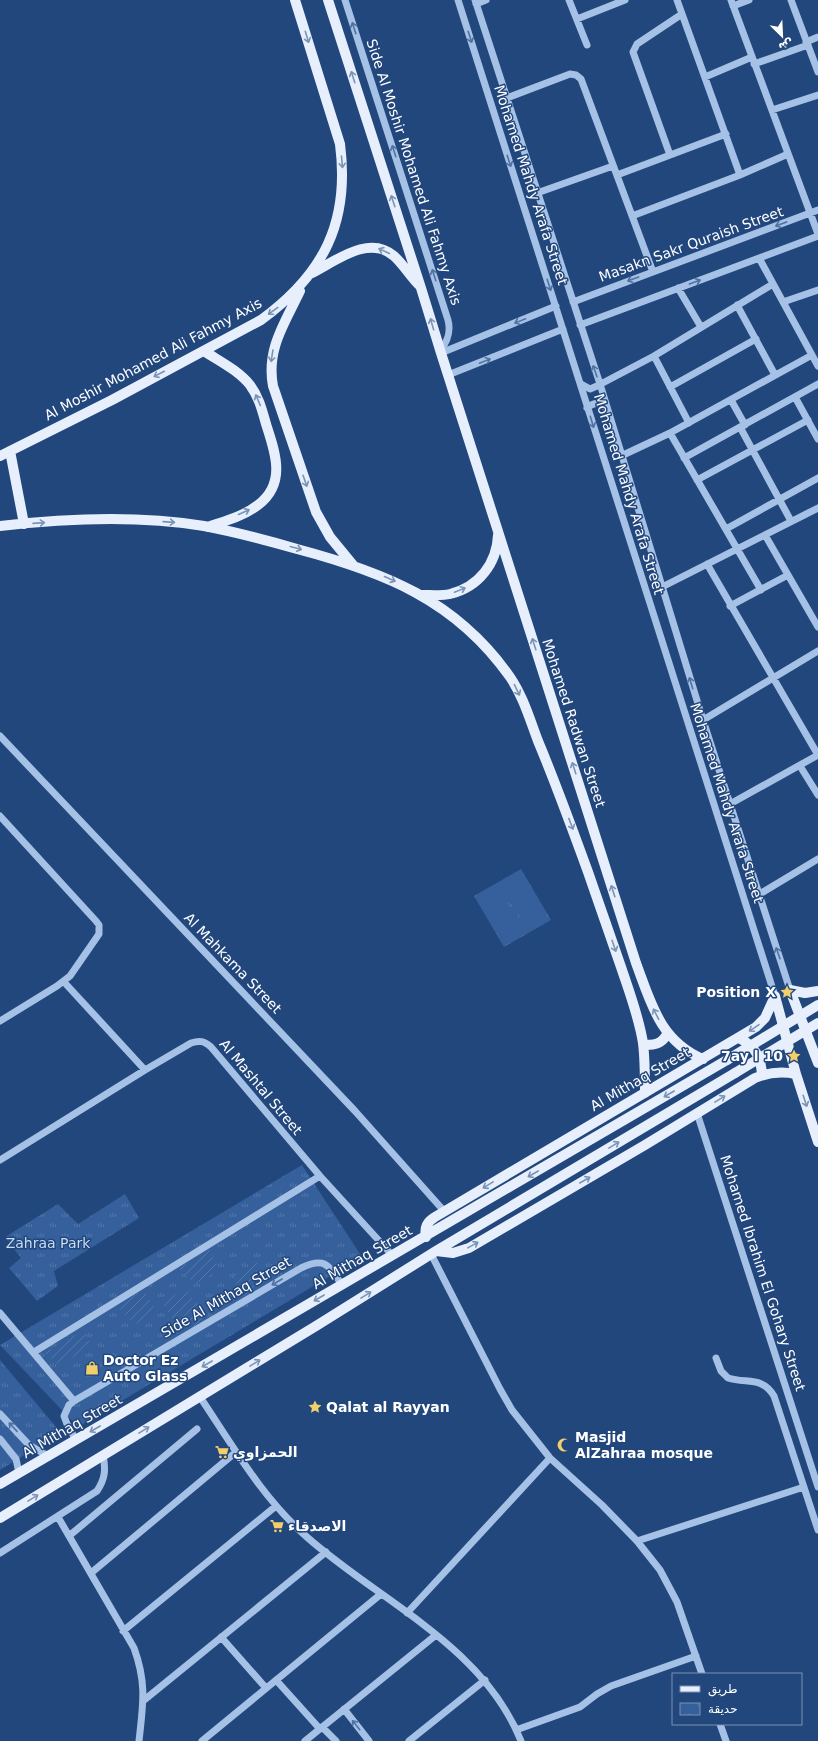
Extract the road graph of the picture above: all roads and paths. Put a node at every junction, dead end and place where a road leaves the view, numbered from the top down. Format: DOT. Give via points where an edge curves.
graph roads {
  1 [pos="295,0"];
  2 [pos="328,0"];
  3 [pos="345,0"];
  4 [pos="458,0"];
  5 [pos="486,0"];
  6 [pos="569,0"];
  7 [pos="625,0"];
  8 [pos="677,0"];
  9 [pos="749,0"];
  10 [pos="791,0"];
  11 [pos="475,2"];
  12 [pos="732,3"];
  13 [pos="682,14"];
  14 [pos="577,20"];
  15 [pos="818,37"];
  16 [pos="807,43"];
  17 [pos="587,45"];
  18 [pos="753,60"];
  19 [pos="818,72"];
  20 [pos="705,77"];
  21 [pos="818,95"];
  22 [pos="507,98"];
  23 [pos="772,110"];
  24 [pos="726,134"];
  25 [pos="788,154"];
  26 [pos="670,155"];
  27 [pos="613,166"];
  28 [pos="617,175"];
  29 [pos="740,175"];
  30 [pos="537,193"];
  31 [pos="818,210"];
  32 [pos="810,213"];
  33 [pos="632,216"];
  34 [pos="818,235"];
  35 [pos="759,258"];
  36 [pos="653,272"];
  37 [pos="312,273"];
  38 [pos="304,282"];
  39 [pos="773,284"];
  40 [pos="421,288"];
  41 [pos="678,288"];
  42 [pos="818,290"];
  43 [pos="573,302"];
  44 [pos="783,302"];
  45 [pos="737,305"];
  46 [pos="556,306"];
  47 [pos="580,325"];
  48 [pos="701,327"];
  49 [pos="563,329"];
  50 [pos="756,339"];
  51 [pos="204,351"];
  52 [pos="440,352"];
  53 [pos="654,356"];
  54 [pos="812,356"];
  55 [pos="818,366"];
  56 [pos="448,375"];
  57 [pos="775,375"];
  58 [pos="581,384"];
  59 [pos="600,384"];
  60 [pos="818,384"];
  61 [pos="670,387"];
  62 [pos="794,397"];
  63 [pos="731,400"];
  64 [pos="588,408"];
  65 [pos="606,408"];
  66 [pos="808,420"];
  67 [pos="689,423"];
  68 [pos="742,426"];
  69 [pos="670,433"];
  70 [pos="818,439"];
  71 [pos="752,450"];
  72 [pos="10,451"];
  73 [pos="0,456"];
  74 [pos="621,456"];
  75 [pos="684,458"];
  76 [pos="818,478"];
  77 [pos="697,480"];
  78 [pos="779,500"];
  79 [pos="818,508"];
  80 [pos="791,522"];
  81 [pos="24,524"];
  82 [pos="0,526"];
  83 [pos="208,527"];
  84 [pos="726,530"];
  85 [pos="498,531"];
  86 [pos="765,535"];
  87 [pos="737,549"];
  88 [pos="707,564"];
  89 [pos="353,565"];
  90 [pos="788,575"];
  91 [pos="662,587"];
  92 [pos="761,590"];
  93 [pos="422,595"];
  94 [pos="730,606"];
  95 [pos="818,627"];
  96 [pos="817,654"];
  97 [pos="772,679"];
  98 [pos="703,720"];
  99 [pos="0,736"];
  100 [pos="818,755"];
  101 [pos="800,766"];
  102 [pos="818,795"];
  103 [pos="730,804"];
  104 [pos="0,816"];
  105 [pos="818,859"];
  106 [pos="758,895"];
  107 [pos="64,982"];
  108 [pos="790,990"];
  109 [pos="818,991"];
  110 [pos="775,996"];
  111 [pos="818,1005"];
  112 [pos="0,1021"];
  113 [pos="818,1023"];
  114 [pos="668,1034"];
  115 [pos="738,1038"];
  116 [pos="643,1044"];
  117 [pos="817,1056"];
  118 [pos="703,1059"];
  119 [pos="145,1070"];
  120 [pos="796,1074"];
  121 [pos="762,1075"];
  122 [pos="645,1093"];
  123 [pos="697,1113"];
  124 [pos="818,1142"];
  125 [pos="0,1160"];
  126 [pos="320,1176"];
  127 [pos="444,1211"];
  128 [pos="426,1237"];
  129 [pos="433,1252"];
  130 [pos="392,1255"];
  131 [pos="342,1285"];
  132 [pos="0,1313"];
  133 [pos="34,1352"];
  134 [pos="716,1358"];
  135 [pos="200,1397"];
  136 [pos="74,1401"];
  137 [pos="0,1414"];
  138 [pos="196,1429"];
  139 [pos="0,1439"];
  140 [pos="76,1440"];
  141 [pos="236,1452"];
  142 [pos="103,1455"];
  143 [pos="48,1456"];
  144 [pos="550,1458"];
  145 [pos="19,1473"];
  146 [pos="0,1484"];
  147 [pos="804,1487"];
  148 [pos="818,1487"];
  149 [pos="276,1506"];
  150 [pos="58,1517"];
  151 [pos="0,1518"];
  152 [pos="818,1530"];
  153 [pos="69,1536"];
  154 [pos="637,1541"];
  155 [pos="326,1552"];
  156 [pos="0,1553"];
  157 [pos="91,1573"];
  158 [pos="381,1594"];
  159 [pos="407,1613"];
  160 [pos="123,1631"];
  161 [pos="436,1635"];
  162 [pos="222,1637"];
  163 [pos="696,1656"];
  164 [pos="702,1673"];
  165 [pos="276,1680"];
  166 [pos="484,1680"];
  167 [pos="266,1688"];
  168 [pos="143,1700"];
  169 [pos="344,1710"];
  170 [pos="720,1725"];
  171 [pos="321,1728"];
  172 [pos="518,1737"];
  173 [pos="139,1741"];
  174 [pos="202,1741"];
  175 [pos="305,1741"];
  176 [pos="336,1741"];
  177 [pos="368,1741"];
  178 [pos="409,1741"];
  179 [pos="726,1741"];
  1 -- 37 [label="main road, Al Moshir Mohamed Ali Fahmy Axis, one-way" via="340,144 342,164 341,196 336,222"];
  40 -- 2 [label="main road, one-way"];
  52 -- 3 [label="street, Side Al Moshir Mohamed Ali Fahmy Axis, one-way" via="450,334 448,320"];
  4 -- 46 [label="street, Mohamed Mahdy Arafa Street, one-way"];
  5 -- 11 [label="street"];
  6 -- 14 [label="street"];
  7 -- 14 [label="street"];
  8 -- 13 [label="street"];
  9 -- 12 [label="street"];
  10 -- 16 [label="street"];
  11 -- 22 [label="street, Mohamed Mahdy Arafa Street"];
  12 -- 18 [label="street"];
  13 -- 20 [label="street"];
  13 -- 26 [label="street" via="636,44 633,52"];
  14 -- 17 [label="street"];
  15 -- 16 [label="street"];
  16 -- 18 [label="street"];
  16 -- 19 [label="street"];
  18 -- 20 [label="street"];
  18 -- 23 [label="street"];
  20 -- 24 [label="street"];
  21 -- 23 [label="street"];
  22 -- 27 [label="street" via="570,74 576,75 580,79"];
  22 -- 30 [label="street, Mohamed Mahdy Arafa Street"];
  23 -- 25 [label="street"];
  24 -- 26 [label="street"];
  24 -- 29 [label="street"];
  25 -- 29 [label="street"];
  25 -- 32 [label="street"];
  26 -- 28 [label="street"];
  27 -- 28 [label="street"];
  27 -- 30 [label="street"];
  28 -- 33 [label="street"];
  29 -- 33 [label="street"];
  30 -- 43 [label="street, Mohamed Mahdy Arafa Street"];
  31 -- 32 [label="street, Masakn Sakr Quraish Street"];
  32 -- 34 [label="street"];
  32 -- 36 [label="street, Masakn Sakr Quraish Street, one-way"];
  33 -- 36 [label="street"];
  34 -- 35 [label="street"];
  35 -- 39 [label="street"];
  41 -- 35 [label="street, one-way"];
  36 -- 43 [label="street, Masakn Sakr Quraish Street, one-way"];
  37 -- 38 [label="main road, Al Moshir Mohamed Ali Fahmy Axis"];
  40 -- 37 [label="main road, one-way" via="395,256 377,247 357,250"];
  38 -- 51 [label="main road, Al Moshir Mohamed Ali Fahmy Axis, one-way" via="283,304 261,320"];
  38 -- 89 [label="main road, one-way" via="275,343 271,375 316,512 330,536"];
  39 -- 44 [label="street"];
  39 -- 45 [label="street"];
  52 -- 40 [label="main road, one-way"];
  41 -- 47 [label="street"];
  41 -- 48 [label="street"];
  42 -- 44 [label="street"];
  43 -- 47 [label="street, Mohamed Mahdy Arafa Street"];
  44 -- 54 [label="street"];
  45 -- 48 [label="street"];
  45 -- 50 [label="street"];
  46 -- 49 [label="street, Mohamed Mahdy Arafa Street"];
  46 -- 52 [label="street, one-way"];
  59 -- 47 [label="street, Mohamed Mahdy Arafa Street, one-way"];
  48 -- 53 [label="street"];
  56 -- 49 [label="street, one-way"];
  49 -- 58 [label="street, Mohamed Mahdy Arafa Street"];
  50 -- 57 [label="street"];
  50 -- 61 [label="street"];
  51 -- 72 [label="main road, Al Moshir Mohamed Ali Fahmy Axis, one-way"];
  83 -- 51 [label="main road, one-way" via="258,505 272,488 277,457 258,397 240,374"];
  52 -- 56 [label="main road"];
  53 -- 59 [label="street"];
  53 -- 61 [label="street"];
  54 -- 55 [label="street"];
  54 -- 57 [label="street"];
  56 -- 85 [label="main road, Mohamed Radwan Street"];
  57 -- 63 [label="street"];
  58 -- 59 [label="street" via="590,388"];
  58 -- 64 [label="street, Mohamed Mahdy Arafa Street"];
  59 -- 65 [label="street, Mohamed Mahdy Arafa Street"];
  60 -- 62 [label="street"];
  61 -- 67 [label="street"];
  62 -- 66 [label="street"];
  62 -- 68 [label="street"];
  63 -- 67 [label="street"];
  63 -- 68 [label="street"];
  64 -- 65 [label="street" via="595,403"];
  64 -- 110 [label="street, Mohamed Mahdy Arafa Street, one-way"];
  65 -- 74 [label="street, Mohamed Mahdy Arafa Street"];
  66 -- 70 [label="street"];
  66 -- 71 [label="street"];
  67 -- 69 [label="street"];
  68 -- 71 [label="street"];
  68 -- 75 [label="street"];
  69 -- 74 [label="street"];
  69 -- 75 [label="street"];
  71 -- 77 [label="street"];
  71 -- 78 [label="street"];
  72 -- 73 [label="main road, Al Moshir Mohamed Ali Fahmy Axis"];
  72 -- 81 [label="main road"];
  74 -- 91 [label="street, Mohamed Mahdy Arafa Street"];
  75 -- 77 [label="street"];
  76 -- 78 [label="street"];
  77 -- 84 [label="street"];
  78 -- 80 [label="street"];
  78 -- 84 [label="street"];
  79 -- 80 [label="street"];
  80 -- 86 [label="street"];
  81 -- 82 [label="main road"];
  81 -- 83 [label="main road, one-way" via="135,519"];
  83 -- 89 [label="main road, one-way" via="251,536"];
  84 -- 87 [label="street"];
  93 -- 85 [label="main road, one-way" via="450,594 476,582 486,572 493,559 498,545"];
  114 -- 85 [label="main road, Mohamed Radwan Street, one-way" via="652,1006 636,963"];
  86 -- 87 [label="street"];
  86 -- 90 [label="street"];
  87 -- 88 [label="street"];
  87 -- 92 [label="street"];
  88 -- 91 [label="street"];
  88 -- 94 [label="street"];
  89 -- 93 [label="main road, one-way" via="386,577"];
  90 -- 92 [label="street"];
  90 -- 95 [label="street"];
  98 -- 91 [label="street, Mohamed Mahdy Arafa Street, one-way"];
  92 -- 94 [label="street"];
  93 -- 116 [label="main road, one-way" via="466,628 492,654 512,680 530,718 574,832 631,995"];
  94 -- 97 [label="street"];
  96 -- 97 [label="street"];
  97 -- 98 [label="street"];
  97 -- 100 [label="street"];
  98 -- 103 [label="street, Mohamed Mahdy Arafa Street"];
  99 -- 127 [label="street, Al Mahkama Street" via="355,1111"];
  100 -- 101 [label="street"];
  101 -- 102 [label="street"];
  101 -- 103 [label="street"];
  103 -- 106 [label="street, Mohamed Mahdy Arafa Street"];
  104 -- 107 [label="street" via="99,925 97,939"];
  105 -- 106 [label="street"];
  108 -- 106 [label="street, Mohamed Mahdy Arafa Street, one-way"];
  107 -- 112 [label="street"];
  107 -- 119 [label="street"];
  108 -- 109 [label="main road" via="805,993"];
  108 -- 117 [label="main road"];
  110 -- 115 [label="main road, Al Mithaq Street, one-way" via="761,1023"];
  110 -- 120 [label="main road"];
  111 -- 128 [label="main road, one-way, bridge"];
  129 -- 113 [label="main road, one-way, bridge"];
  114 -- 116 [label="main road" via="658,1044"];
  114 -- 118 [label="main road, Mohamed Radwan Street" via="683,1048"];
  115 -- 118 [label="main road, Al Mithaq Street"];
  115 -- 121 [label="main road" via="756,1052 762,1065"];
  116 -- 122 [label="main road"];
  118 -- 122 [label="main road, Al Mithaq Street"];
  119 -- 125 [label="street, Al Mashtal Street"];
  119 -- 126 [label="street, Al Mashtal Street" via="191,1043 205,1042"];
  120 -- 121 [label="main road" via="779,1072"];
  120 -- 124 [label="main road, one-way"];
  123 -- 121 [label="main road, one-way"];
  122 -- 127 [label="main road, Al Mithaq Street, one-way"];
  129 -- 123 [label="main road, one-way" via="453,1253 469,1248"];
  123 -- 148 [label="street, Mohamed Ibrahim El Gohary Street"];
  126 -- 130 [label="street, Al Mashtal Street"];
  126 -- 133 [label="street"];
  127 -- 128 [label="main road, Al Mithaq Street" via="430,1220 426,1226"];
  128 -- 130 [label="main road, Al Mithaq Street"];
  135 -- 129 [label="main road, one-way"];
  129 -- 144 [label="street" via="500,1389 512,1410"];
  130 -- 131 [label="main road, Al Mithaq Street"];
  131 -- 136 [label="street, Side Al Mithaq Street, one-way" via="328,1265 320,1262 310,1264"];
  131 -- 140 [label="main road, Al Mithaq Street, one-way"];
  132 -- 133 [label="street"];
  133 -- 136 [label="street"];
  134 -- 147 [label="street" via="728,1378 757,1382 770,1389"];
  135 -- 141 [label="street"];
  142 -- 135 [label="main road, one-way"];
  136 -- 140 [label="street, Side Al Mithaq Street" via="64,1416"];
  143 -- 137 [label="street, one-way" via="29,1445"];
  138 -- 153 [label="street"];
  139 -- 145 [label="street" via="16,1459"];
  140 -- 143 [label="main road, Al Mithaq Street"];
  141 -- 149 [label="street"];
  141 -- 157 [label="street"];
  142 -- 150 [label="street" via="106,1468 104,1480 97,1491"];
  151 -- 142 [label="main road, one-way"];
  143 -- 145 [label="main road, Al Mithaq Street"];
  144 -- 154 [label="street"];
  144 -- 159 [label="street"];
  145 -- 146 [label="main road, Al Mithaq Street"];
  147 -- 152 [label="street"];
  147 -- 154 [label="street"];
  149 -- 155 [label="street" via="302,1533"];
  149 -- 160 [label="street"];
  150 -- 153 [label="street"];
  150 -- 156 [label="street"];
  153 -- 157 [label="street"];
  154 -- 163 [label="street" via="669,1586"];
  155 -- 158 [label="street"];
  155 -- 162 [label="street"];
  157 -- 160 [label="street"];
  158 -- 159 [label="street"];
  158 -- 165 [label="street"];
  159 -- 161 [label="street"];
  160 -- 168 [label="street" via="134,1648 141,1668"];
  161 -- 166 [label="street" via="451,1646"];
  161 -- 169 [label="street"];
  162 -- 167 [label="street"];
  162 -- 168 [label="street"];
  163 -- 164 [label="street"];
  163 -- 172 [label="street" via="611,1686 580,1707"];
  165 -- 167 [label="street"];
  165 -- 171 [label="street"];
  166 -- 172 [label="street" via="498,1698"];
  166 -- 178 [label="street"];
  167 -- 174 [label="street"];
  168 -- 173 [label="street"];
  169 -- 171 [label="street"];
  177 -- 169 [label="street, one-way"];
  170 -- 179 [label="street"];
  171 -- 175 [label="street"];
  171 -- 176 [label="street"];
}
